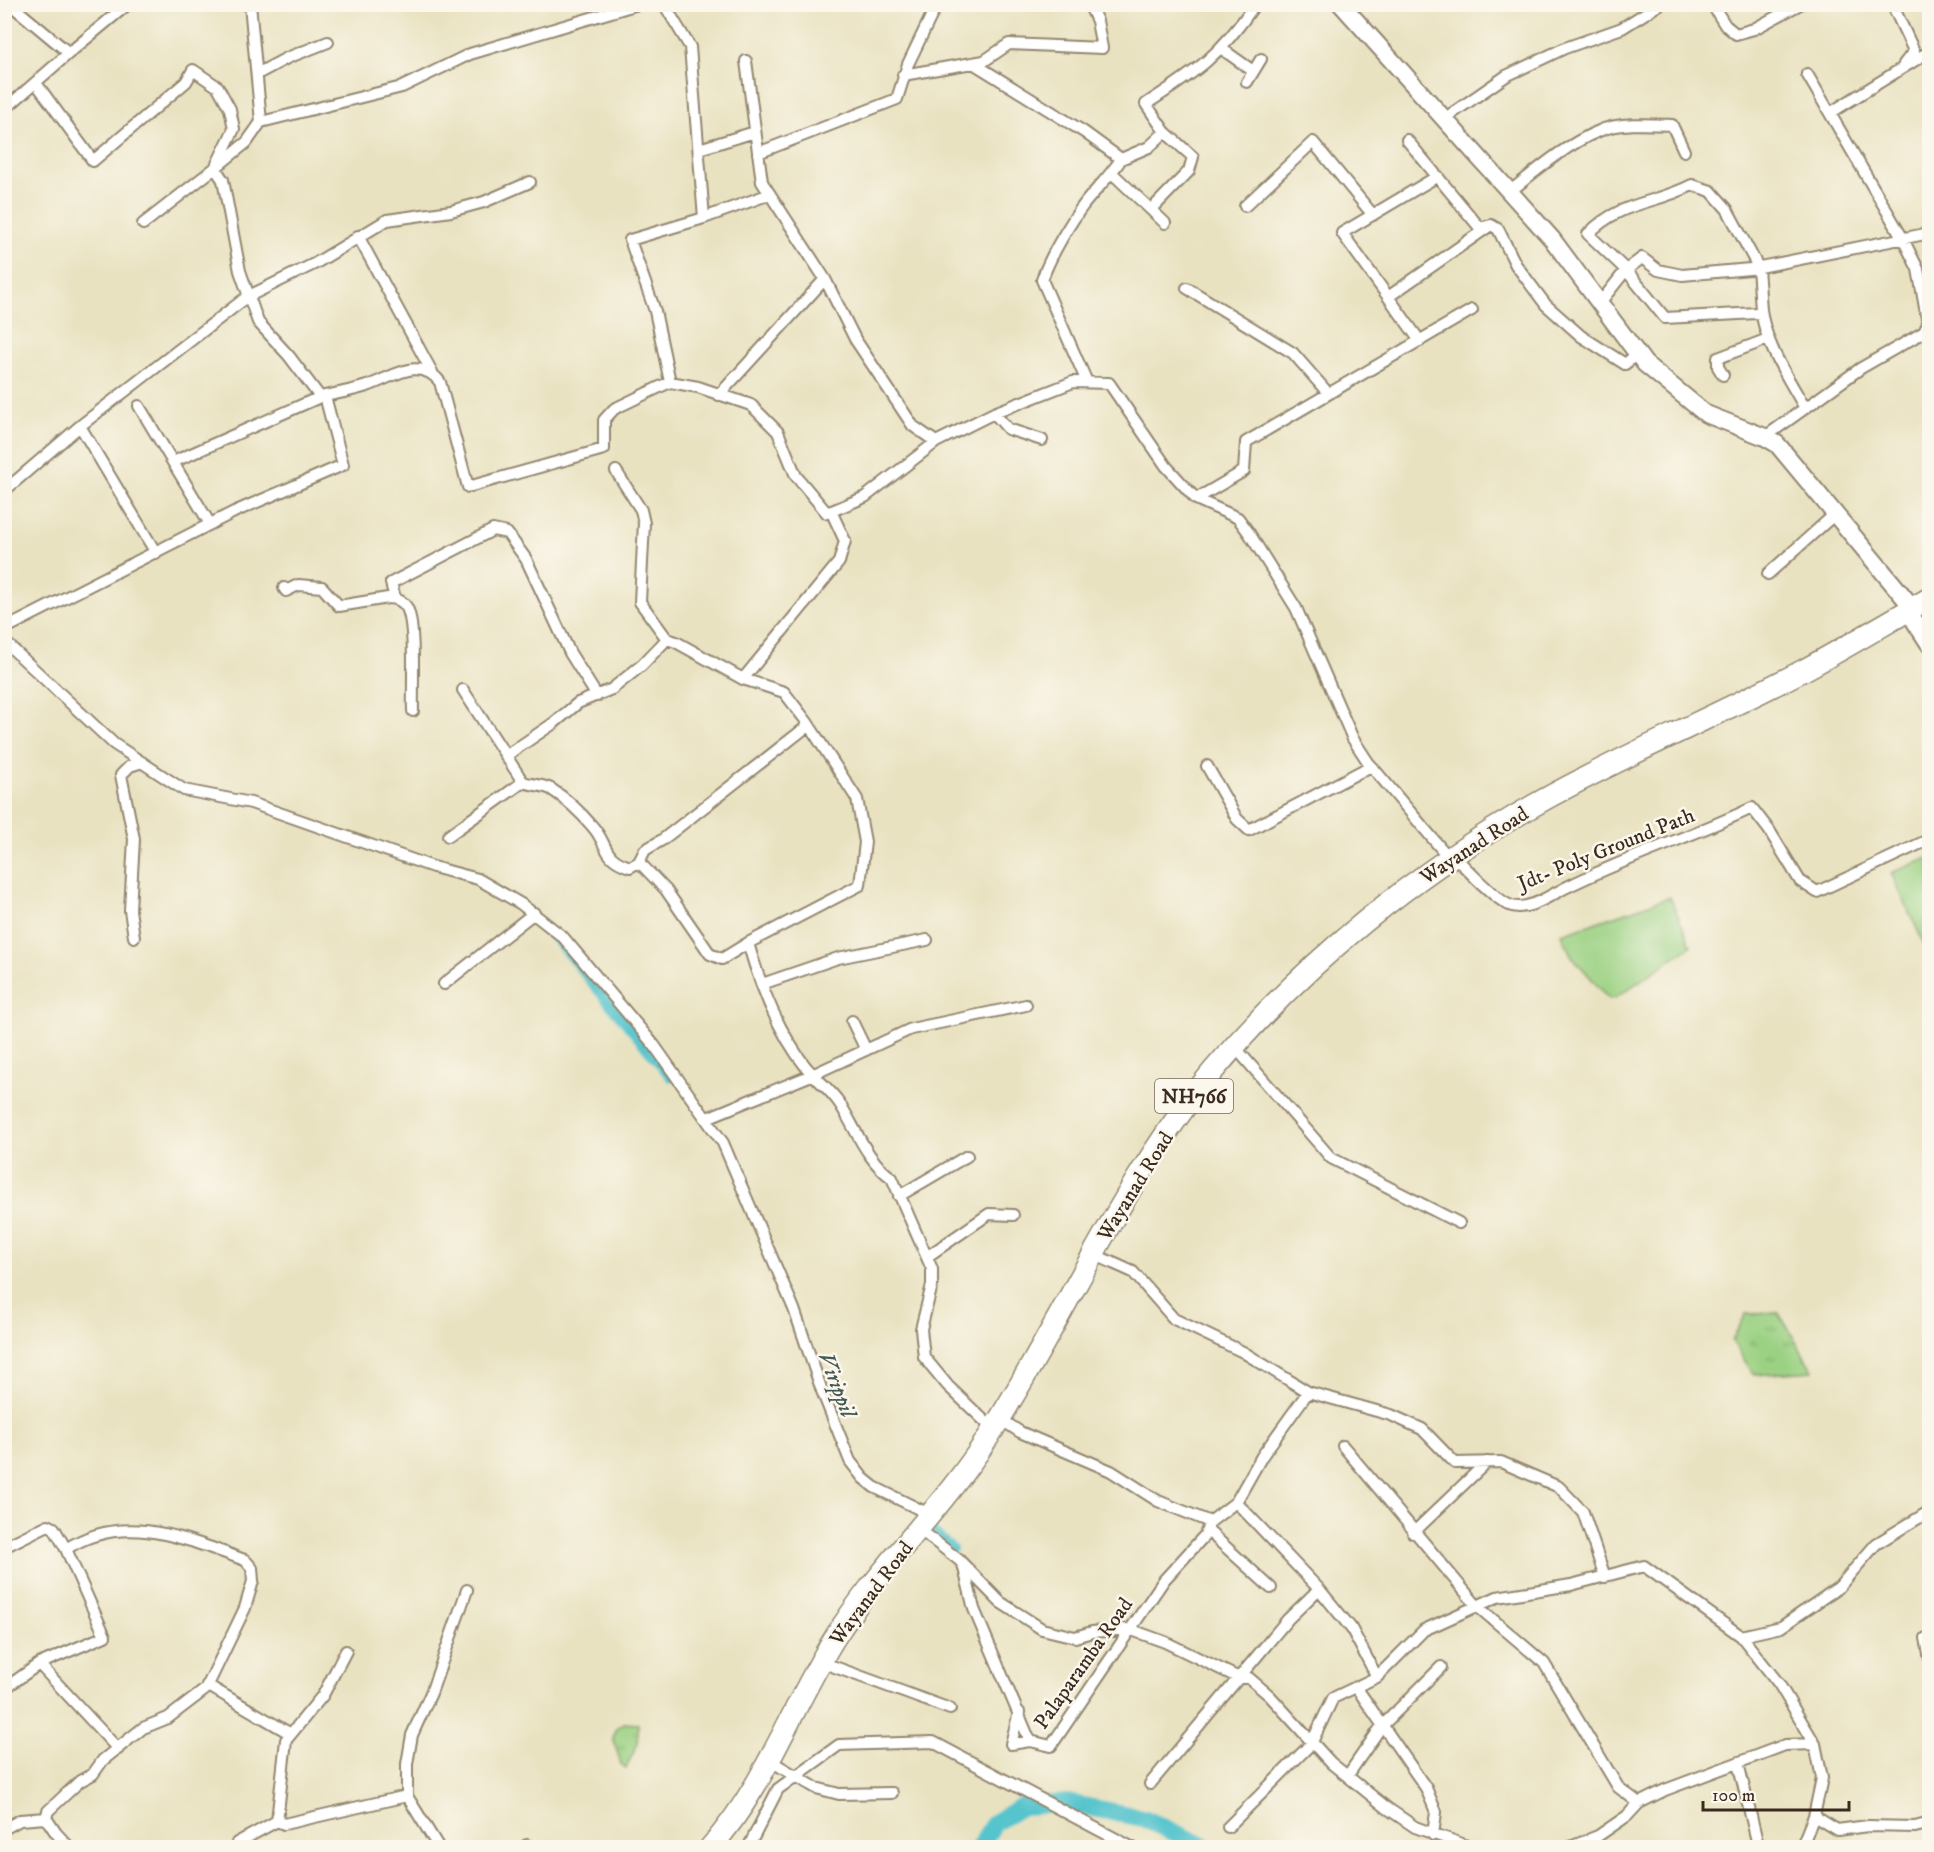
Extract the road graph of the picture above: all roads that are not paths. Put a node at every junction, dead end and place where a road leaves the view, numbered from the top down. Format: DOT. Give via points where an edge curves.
graph roads {
  1 [pos="10,4"];
  2 [pos="128,4"];
  3 [pos="250,4"];
  4 [pos="639,4"];
  5 [pos="664,4"];
  6 [pos="937,4"];
  7 [pos="1089,4"];
  8 [pos="1255,4"];
  9 [pos="1341,4"];
  10 [pos="1660,4"];
  11 [pos="1712,4"];
  12 [pos="1800,4"];
  13 [pos="1892,4"];
  14 [pos="328,42"];
  15 [pos="1222,49"];
  16 [pos="1929,51"];
  17 [pos="69,53"];
  18 [pos="1261,60"];
  19 [pos="746,61"];
  20 [pos="974,63"];
  21 [pos="1900,69"];
  22 [pos="1253,71"];
  23 [pos="257,74"];
  24 [pos="1807,74"];
  25 [pos="903,75"];
  26 [pos="1247,82"];
  27 [pos="36,83"];
  28 [pos="4,110"];
  29 [pos="1830,113"];
  30 [pos="1444,119"];
  31 [pos="261,122"];
  32 [pos="755,132"];
  33 [pos="1165,132"];
  34 [pos="1407,140"];
  35 [pos="699,149"];
  36 [pos="1684,151"];
  37 [pos="758,153"];
  38 [pos="1121,159"];
  39 [pos="215,168"];
  40 [pos="1112,173"];
  41 [pos="1438,176"];
  42 [pos="530,182"];
  43 [pos="1508,193"];
  44 [pos="770,194"];
  45 [pos="1245,206"];
  46 [pos="1151,210"];
  47 [pos="1373,214"];
  48 [pos="704,218"];
  49 [pos="1165,223"];
  50 [pos="143,224"];
  51 [pos="1491,225"];
  52 [pos="1929,233"];
  53 [pos="358,236"];
  54 [pos="1903,238"];
  55 [pos="1758,267"];
  56 [pos="1626,270"];
  57 [pos="825,279"];
  58 [pos="1187,288"];
  59 [pos="247,297"];
  60 [pos="1388,297"];
  61 [pos="1599,304"];
  62 [pos="1472,310"];
  63 [pos="1761,310"];
  64 [pos="1929,324"];
  65 [pos="1768,339"];
  66 [pos="1419,341"];
  67 [pos="1636,354"];
  68 [pos="432,372"];
  69 [pos="1723,375"];
  70 [pos="670,382"];
  71 [pos="1087,382"];
  72 [pos="1328,393"];
  73 [pos="719,394"];
  74 [pos="322,396"];
  75 [pos="140,406"];
  76 [pos="1804,408"];
  77 [pos="994,413"];
  78 [pos="80,426"];
  79 [pos="1766,437"];
  80 [pos="1042,440"];
  81 [pos="936,442"];
  82 [pos="172,462"];
  83 [pos="616,471"];
  84 [pos="4,491"];
  85 [pos="1196,499"];
  86 [pos="831,511"];
  87 [pos="1835,514"];
  88 [pos="210,524"];
  89 [pos="156,553"];
  90 [pos="1768,574"];
  91 [pos="284,588"];
  92 [pos="395,598"];
  93 [pos="1917,606"];
  94 [pos="4,629"];
  95 [pos="667,639"];
  96 [pos="4,641"];
  97 [pos="1929,645"];
  98 [pos="743,679"];
  99 [pos="463,690"];
  100 [pos="597,696"];
  101 [pos="413,711"];
  102 [pos="809,725"];
  103 [pos="507,755"];
  104 [pos="142,762"];
  105 [pos="1207,766"];
  106 [pos="1371,766"];
  107 [pos="523,782"];
  108 [pos="447,836"];
  109 [pos="1929,839"];
  110 [pos="1452,857"];
  111 [pos="639,862"];
  112 [pos="534,913"];
  113 [pos="134,937"];
  114 [pos="927,940"];
  115 [pos="748,943"];
  116 [pos="444,984"];
  117 [pos="762,984"];
  118 [pos="1026,1005"];
  119 [pos="852,1021"];
  120 [pos="1235,1047"];
  121 [pos="840,1049"];
  122 [pos="866,1050"];
  123 [pos="845,1060"];
  124 [pos="814,1074"];
  125 [pos="707,1118"];
  126 [pos="967,1156"];
  127 [pos="899,1196"];
  128 [pos="1013,1215"];
  129 [pos="1459,1223"];
  130 [pos="1093,1254"];
  131 [pos="928,1256"];
  132 [pos="1308,1392"];
  133 [pos="996,1423"];
  134 [pos="1343,1446"];
  135 [pos="1487,1462"];
  136 [pos="1236,1502"];
  137 [pos="1929,1511"];
  138 [pos="925,1522"];
  139 [pos="1208,1526"];
  140 [pos="1413,1533"];
  141 [pos="4,1547"];
  142 [pos="66,1549"];
  143 [pos="963,1564"];
  144 [pos="1605,1576"];
  145 [pos="1271,1588"];
  146 [pos="1319,1589"];
  147 [pos="467,1590"];
  148 [pos="1477,1606"];
  149 [pos="1129,1629"];
  150 [pos="1741,1636"];
  151 [pos="1929,1637"];
  152 [pos="346,1651"];
  153 [pos="1929,1659"];
  154 [pos="821,1662"];
  155 [pos="39,1664"];
  156 [pos="1441,1667"];
  157 [pos="1242,1676"];
  158 [pos="1377,1677"];
  159 [pos="207,1685"];
  160 [pos="1356,1688"];
  161 [pos="4,1689"];
  162 [pos="950,1709"];
  163 [pos="1019,1712"];
  164 [pos="1381,1727"];
  165 [pos="291,1734"];
  166 [pos="1030,1741"];
  167 [pos="1311,1744"];
  168 [pos="1815,1744"];
  169 [pos="118,1749"];
  170 [pos="769,1760"];
  171 [pos="1738,1763"];
  172 [pos="1348,1775"];
  173 [pos="795,1776"];
  174 [pos="1150,1784"];
  175 [pos="892,1792"];
  176 [pos="407,1796"];
  177 [pos="1639,1803"];
  178 [pos="1814,1816"];
  179 [pos="46,1818"];
  180 [pos="277,1821"];
  181 [pos="1929,1823"];
  182 [pos="1228,1827"];
  183 [pos="4,1828"];
  184 [pos="1433,1835"];
  185 [pos="1757,1841"];
  186 [pos="70,1848"];
  187 [pos="239,1848"];
  188 [pos="439,1848"];
  189 [pos="710,1848"];
  190 [pos="748,1848"];
  191 [pos="1133,1848"];
  192 [pos="1473,1848"];
  193 [pos="1568,1848"];
  194 [pos="1801,1848"];
  1 -- 17 [label="street"];
  2 -- 17 [label="street"];
  3 -- 23 [label="street"];
  4 -- 31 [label="street" via="470,54 402,87"];
  5 -- 35 [label="street" via="690,47"];
  6 -- 25 [label="street"];
  7 -- 20 [label="street" via="1102,48 1009,44 984,61"];
  8 -- 15 [label="street"];
  9 -- 30 [label="street"];
  10 -- 30 [label="street" via="1622,28 1565,48 1506,76"];
  11 -- 12 [label="street" via="1736,34 1754,29"];
  13 -- 21 [label="street" via="1914,51"];
  14 -- 23 [label="street" via="287,57"];
  15 -- 22 [label="street"];
  15 -- 33 [label="street" via="1202,68 1146,104"];
  16 -- 21 [label="street"];
  17 -- 27 [label="street"];
  18 -- 22 [label="street"];
  19 -- 32 [label="street"];
  20 -- 25 [label="street"];
  20 -- 38 [label="street"];
  21 -- 29 [label="street"];
  22 -- 26 [label="street"];
  23 -- 31 [label="street"];
  24 -- 29 [label="street"];
  25 -- 37 [label="street" via="897,99"];
  27 -- 28 [label="street"];
  27 -- 39 [label="street" via="93,161 186,82 193,70 218,87 230,110 234,129"];
  29 -- 54 [label="street"];
  30 -- 43 [label="street"];
  31 -- 39 [label="street" via="247,142"];
  32 -- 35 [label="street"];
  32 -- 37 [label="street"];
  33 -- 38 [label="street" via="1149,147"];
  33 -- 46 [label="street" via="1193,157 1189,171"];
  34 -- 41 [label="street"];
  35 -- 48 [label="street"];
  36 -- 43 [label="street" via="1672,125 1600,130 1552,158"];
  37 -- 44 [label="street" via="762,182"];
  38 -- 40 [label="street"];
  39 -- 50 [label="street"];
  39 -- 59 [label="street" via="224,180"];
  40 -- 46 [label="street"];
  40 -- 71 [label="street" via="1084,204 1042,280"];
  41 -- 47 [label="street"];
  41 -- 51 [label="street" via="1480,228"];
  42 -- 53 [label="street" via="451,211 387,220"];
  43 -- 61 [label="street" via="1552,239"];
  44 -- 48 [label="street"];
  44 -- 57 [label="street"];
  45 -- 47 [label="street" via="1313,142"];
  46 -- 49 [label="street"];
  47 -- 60 [label="street" via="1342,233"];
  48 -- 70 [label="street" via="630,240 654,311"];
  51 -- 60 [label="street"];
  51 -- 67 [label="street" via="1498,229 1516,265 1546,305 1581,336 1624,364"];
  52 -- 54 [label="street"];
  53 -- 59 [label="street" via="316,263"];
  53 -- 68 [label="street"];
  54 -- 55 [label="street"];
  54 -- 64 [label="street" via="1918,269"];
  55 -- 56 [label="street" via="1682,275 1658,270 1642,258"];
  55 -- 56 [label="street" via="1727,209 1711,191 1692,185 1632,205 1604,219 1588,234"];
  55 -- 63 [label="street"];
  56 -- 61 [label="street"];
  56 -- 63 [label="street" via="1665,318 1738,316"];
  57 -- 73 [label="street"];
  57 -- 81 [label="street" via="855,339 913,426"];
  58 -- 72 [label="street" via="1293,353"];
  59 -- 74 [label="street" via="258,322"];
  59 -- 78 [label="street"];
  60 -- 66 [label="street"];
  61 -- 67 [label="street"];
  62 -- 66 [label="street"];
  63 -- 65 [label="street"];
  64 -- 76 [label="street" via="1924,332"];
  65 -- 69 [label="street" via="1718,358"];
  65 -- 76 [label="street"];
  66 -- 72 [label="street"];
  67 -- 79 [label="street" via="1706,414"];
  68 -- 70 [label="street" via="440,382 468,488 604,449 604,420 614,409"];
  68 -- 74 [label="street" via="419,368"];
  70 -- 73 [label="street"];
  71 -- 77 [label="street" via="1073,382"];
  71 -- 85 [label="street" via="1109,383 1166,466"];
  72 -- 85 [label="street" via="1246,442 1244,471"];
  73 -- 86 [label="street" via="751,405 778,432 796,476 827,513"];
  74 -- 82 [label="street"];
  74 -- 88 [label="street" via="343,465"];
  75 -- 82 [label="street"];
  76 -- 79 [label="street"];
  77 -- 80 [label="street" via="1008,429"];
  77 -- 81 [label="street"];
  78 -- 84 [label="street"];
  78 -- 89 [label="street"];
  79 -- 87 [label="street" via="1777,444"];
  81 -- 86 [label="street" via="865,497"];
  82 -- 88 [label="street"];
  83 -- 95 [label="street" via="641,510 644,523 640,602"];
  85 -- 106 [label="street, Jdt- Poly Ground Path" via="1238,518 1249,533 1296,608 1353,740"];
  86 -- 98 [label="street" via="845,541 839,562"];
  87 -- 90 [label="street"];
  87 -- 93 [label="street"];
  88 -- 89 [label="street"];
  89 -- 94 [label="street"];
  91 -- 92 [label="street" via="286,591 298,585 322,587 339,606"];
  92 -- 100 [label="street" via="391,583 493,531 507,533 526,559 570,653"];
  92 -- 101 [label="street" via="404,603 411,620"];
  93 -- 97 [label="street"];
  93 -- 110 [label="highway, Wayanad Road / NH766" via="1804,670 1539,802"];
  95 -- 98 [label="street"];
  95 -- 100 [label="street" via="642,665"];
  96 -- 104 [label="street" via="114,744"];
  98 -- 102 [label="street" via="784,692"];
  99 -- 103 [label="street"];
  100 -- 103 [label="street" via="578,703"];
  102 -- 111 [label="street" via="645,850"];
  102 -- 115 [label="street" via="857,799 865,842 860,885"];
  103 -- 107 [label="street"];
  104 -- 112 [label="street" via="184,790 251,803 478,879"];
  104 -- 113 [label="street" via="121,775 134,839 130,910"];
  105 -- 106 [label="street" via="1237,819 1249,830"];
  106 -- 110 [label="street, Jdt- Poly Ground Path"];
  107 -- 108 [label="street"];
  107 -- 111 [label="street" via="549,788 565,801 595,829 610,857 617,862 630,867"];
  109 -- 110 [label="street, Jdt- Poly Ground Path" via="1817,892 1800,881 1752,808 1527,906 1511,906"];
  110 -- 120 [label="highway, Wayanad Road / NH766" via="1312,968"];
  111 -- 115 [label="street" via="666,890 710,954 722,959"];
  112 -- 116 [label="street"];
  112 -- 125 [label="street" via="563,937 588,966 654,1045"];
  114 -- 117 [label="street" via="838,958"];
  115 -- 117 [label="street"];
  117 -- 124 [label="street" via="779,1023"];
  118 -- 122 [label="street" via="911,1029"];
  119 -- 122 [label="street"];
  120 -- 129 [label="street" via="1331,1158"];
  120 -- 130 [label="highway, Wayanad Road / NH766" via="1169,1130"];
  121 -- 123 [label="street"];
  122 -- 123 [label="street"];
  123 -- 124 [label="street"];
  124 -- 125 [label="street"];
  124 -- 127 [label="street" via="842,1106 852,1128 883,1172 892,1178"];
  125 -- 138 [label="street" via="723,1143 780,1274 850,1461 863,1478"];
  126 -- 127 [label="street"];
  127 -- 131 [label="street"];
  128 -- 131 [label="street" via="989,1214"];
  130 -- 132 [label="street" via="1132,1272 1174,1319 1243,1352"];
  130 -- 133 [label="highway, Wayanad Road / NH766"];
  131 -- 133 [label="street" via="932,1280 922,1318 924,1357 948,1386"];
  132 -- 135 [label="street" via="1391,1415 1422,1429 1455,1463"];
  132 -- 136 [label="street" via="1262,1456"];
  133 -- 138 [label="highway, Wayanad Road / NH766"];
  133 -- 139 [label="street" via="1111,1470 1158,1501"];
  134 -- 140 [label="street"];
  135 -- 140 [label="street"];
  135 -- 144 [label="street" via="1501,1462 1559,1487 1583,1512"];
  136 -- 139 [label="street, Palaparamba Road"];
  136 -- 146 [label="street"];
  137 -- 150 [label="street" via="1876,1544 1839,1587 1781,1627"];
  138 -- 143 [label="street"];
  138 -- 154 [label="highway, Wayanad Road / NH766" via="860,1602"];
  139 -- 145 [label="street"];
  139 -- 149 [label="street, Palaparamba Road"];
  140 -- 148 [label="street"];
  141 -- 142 [label="street" via="48,1525"];
  142 -- 155 [label="street" via="105,1636"];
  142 -- 159 [label="street" via="110,1530 141,1529 182,1537 245,1560 252,1568 253,1581 245,1608"];
  143 -- 149 [label="street" via="1000,1602 1042,1629 1075,1637"];
  143 -- 163 [label="street, Palaparamba Road" via="974,1609"];
  144 -- 148 [label="street" via="1497,1597"];
  144 -- 150 [label="street" via="1644,1566"];
  146 -- 157 [label="street" via="1288,1619"];
  146 -- 158 [label="street" via="1351,1628"];
  147 -- 176 [label="street" via="412,1735"];
  148 -- 158 [label="street" via="1424,1630"];
  148 -- 177 [label="street" via="1544,1663 1618,1787"];
  149 -- 157 [label="street" via="1165,1642 1235,1677"];
  149 -- 166 [label="street, Palaparamba Road" via="1051,1746"];
  150 -- 168 [label="street" via="1779,1684"];
  151 -- 153 [label="street"];
  152 -- 165 [label="street" via="323,1695"];
  154 -- 162 [label="street"];
  154 -- 170 [label="highway, Wayanad Road / NH766"];
  155 -- 161 [label="street"];
  155 -- 169 [label="street"];
  156 -- 164 [label="street"];
  157 -- 167 [label="street" via="1270,1696"];
  157 -- 174 [label="street"];
  158 -- 160 [label="street"];
  159 -- 165 [label="street"];
  159 -- 169 [label="street" via="168,1718 143,1728"];
  160 -- 164 [label="street"];
  160 -- 167 [label="street" via="1333,1698"];
  163 -- 166 [label="street, Palaparamba Road"];
  163 -- 166 [label="street" via="1011,1744"];
  164 -- 172 [label="street"];
  164 -- 184 [label="street" via="1426,1788 1436,1812"];
  165 -- 180 [label="street" via="286,1740"];
  167 -- 172 [label="street"];
  167 -- 182 [label="street"];
  168 -- 171 [label="street" via="1785,1745"];
  168 -- 178 [label="street" via="1822,1778"];
  169 -- 179 [label="street" via="48,1811"];
  170 -- 173 [label="street"];
  170 -- 189 [label="highway, Wayanad Road / NH766" via="732,1823"];
  171 -- 177 [label="street"];
  171 -- 185 [label="street"];
  172 -- 184 [label="street" via="1387,1808"];
  173 -- 175 [label="street" via="816,1788 839,1794"];
  173 -- 190 [label="street" via="778,1789"];
  173 -- 191 [label="street" via="839,1746 933,1742"];
  176 -- 180 [label="street" via="284,1824"];
  176 -- 188 [label="street"];
  177 -- 193 [label="street" via="1598,1836"];
  178 -- 181 [label="street" via="1838,1830"];
  178 -- 194 [label="street"];
  179 -- 183 [label="street" via="20,1820"];
  179 -- 186 [label="street"];
  180 -- 187 [label="street" via="237,1843"];
  184 -- 192 [label="street"];
}
